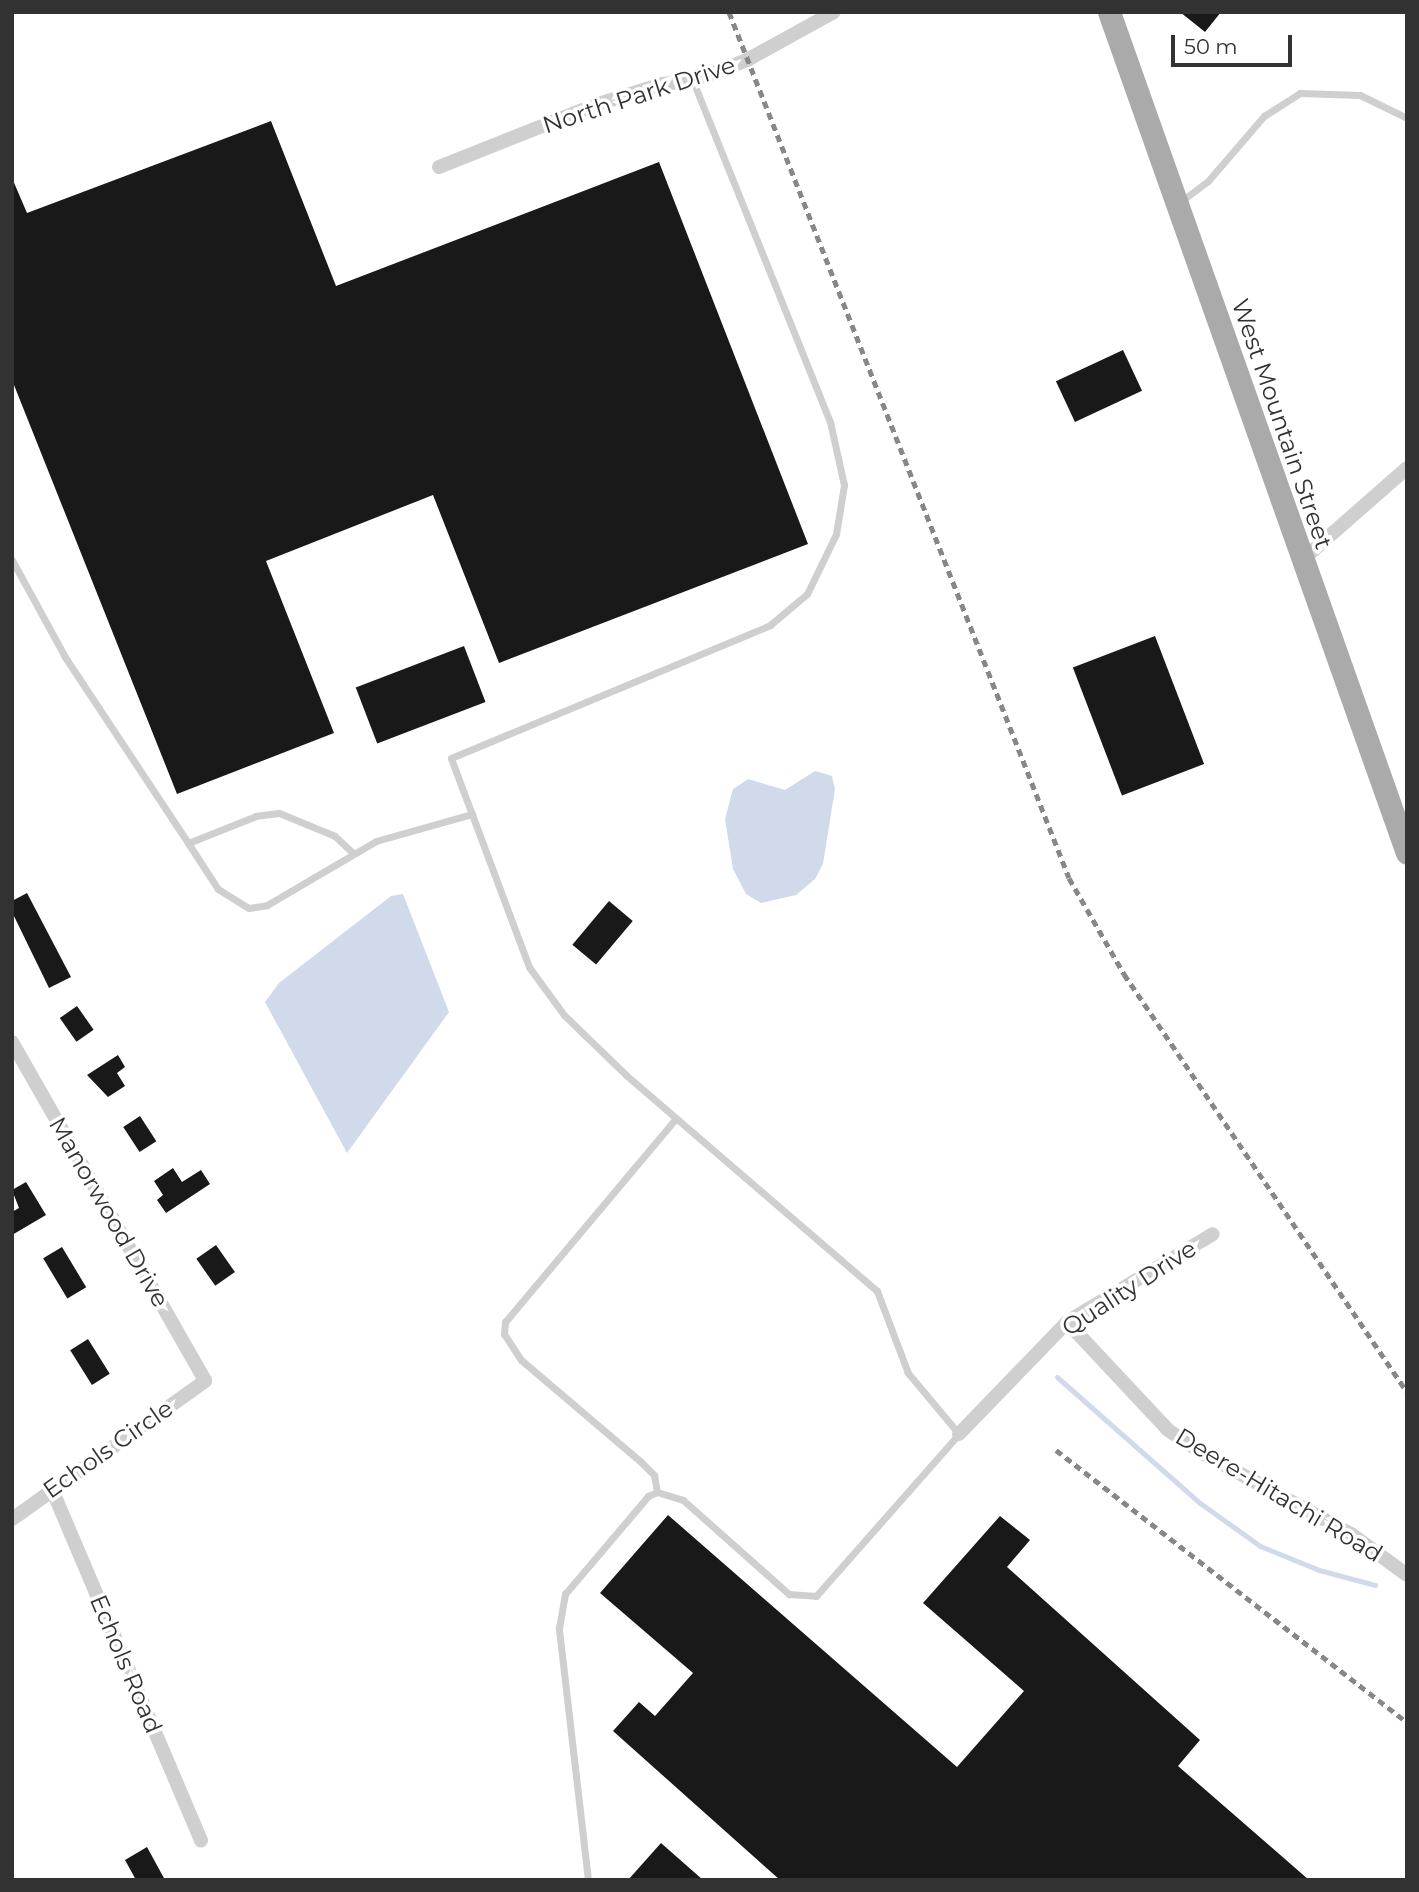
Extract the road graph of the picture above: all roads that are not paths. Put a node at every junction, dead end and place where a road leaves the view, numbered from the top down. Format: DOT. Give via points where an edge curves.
graph roads {
  1 [pos="834,12"];
  2 [pos="1109,12"];
  3 [pos="693,81"];
  4 [pos="1407,118"];
  5 [pos="439,167"];
  6 [pos="1177,203"];
  7 [pos="1407,468"];
  8 [pos="12,560"];
  9 [pos="1301,561"];
  10 [pos="472,814"];
  11 [pos="1405,842"];
  12 [pos="188,843"];
  13 [pos="353,853"];
  14 [pos="12,1042"];
  15 [pos="676,1118"];
  16 [pos="1213,1234"];
  17 [pos="1068,1322"];
  18 [pos="205,1381"];
  19 [pos="959,1434"];
  20 [pos="51,1487"];
  21 [pos="657,1492"];
  22 [pos="12,1519"];
  23 [pos="1407,1575"];
  24 [pos="201,1840"];
  25 [pos="588,1880"];
  1 -- 3 [label="street, North Park Drive" via="747,60"];
  2 -- 6 [label="main road, West Mountain Street"];
  3 -- 5 [label="street, North Park Drive" via="662,84 595,105"];
  3 -- 10 [label="lane" via="830,422 844,485 836,534 807,594 770,625 451,758"];
  4 -- 6 [label="lane" via="1360,95 1300,93 1264,116 1208,181"];
  6 -- 9 [label="main road, West Mountain Street"];
  7 -- 9 [label="street"];
  8 -- 12 [label="lane" via="65,657"];
  9 -- 11 [label="main road, West Mountain Street"];
  10 -- 13 [label="lane" via="376,841"];
  10 -- 15 [label="lane" via="529,967 564,1015"];
  12 -- 13 [label="lane" via="256,816 279,813 335,836"];
  12 -- 13 [label="lane" via="223,894 249,908 267,905"];
  14 -- 18 [label="street, Manorwood Drive"];
  15 -- 19 [label="lane" via="877,1291 908,1373"];
  15 -- 21 [label="lane" via="505,1322 504,1334 522,1360 654,1475"];
  16 -- 17 [label="street, Quality Drive"];
  17 -- 19 [label="street, Quality Drive"];
  17 -- 23 [label="street, Deere-Hitachi Road" via="1168,1430 1351,1534"];
  18 -- 20 [label="street, Echols Circle"];
  19 -- 21 [label="lane" via="817,1596 789,1594 683,1500"];
  20 -- 22 [label="street, Echols Circle"];
  20 -- 24 [label="street, Echols Road"];
  21 -- 25 [label="lane" via="648,1496 565,1594 561,1612 559,1629"];
}
